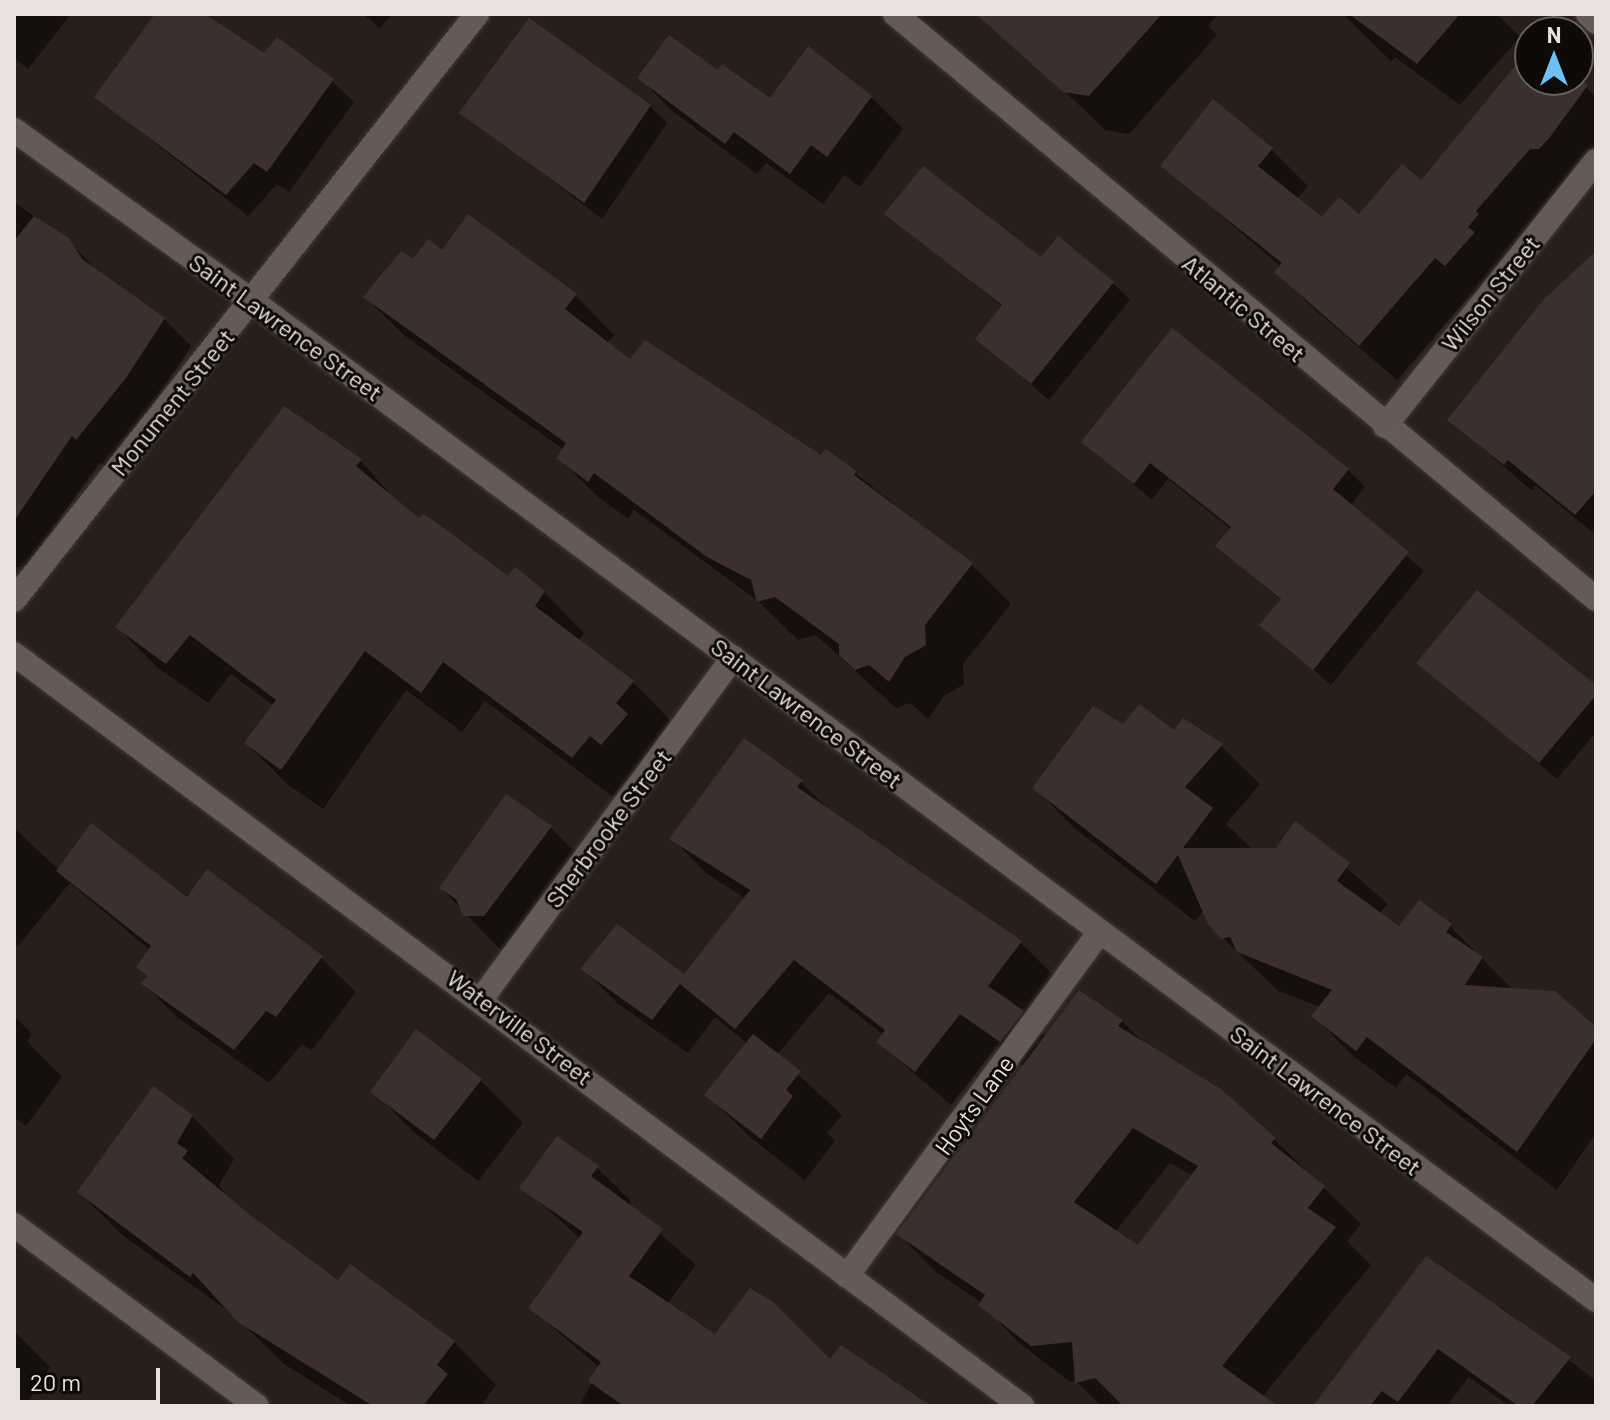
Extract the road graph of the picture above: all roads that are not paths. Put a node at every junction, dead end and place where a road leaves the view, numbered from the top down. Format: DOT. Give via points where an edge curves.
graph roads {
  1 [pos="477,14"];
  2 [pos="895,14"];
  3 [pos="1588,14"];
  4 [pos="1596,22"];
  5 [pos="14,130"];
  6 [pos="1596,161"];
  7 [pos="252,301"];
  8 [pos="1385,426"];
  9 [pos="1596,599"];
  10 [pos="14,600"];
  11 [pos="14,654"];
  12 [pos="733,658"];
  13 [pos="1100,932"];
  14 [pos="482,998"];
  15 [pos="14,1225"];
  16 [pos="847,1276"];
  17 [pos="1596,1300"];
  18 [pos="257,1406"];
  19 [pos="1022,1406"];
  1 -- 7 [label="street, Monument Street"];
  2 -- 8 [label="street, Atlantic Street"];
  3 -- 4 [label="street"];
  5 -- 7 [label="street, Saint Lawrence Street"];
  6 -- 8 [label="street, Wilson Street"];
  7 -- 10 [label="street, Monument Street"];
  7 -- 12 [label="street, Saint Lawrence Street"];
  8 -- 9 [label="street, Atlantic Street"];
  11 -- 14 [label="street, Waterville Street"];
  12 -- 13 [label="street, Saint Lawrence Street"];
  12 -- 14 [label="street, Sherbrooke Street"];
  13 -- 16 [label="street, Hoyts Lane"];
  13 -- 17 [label="street, Saint Lawrence Street"];
  14 -- 16 [label="street, Waterville Street"];
  15 -- 18 [label="street"];
  16 -- 19 [label="street, Waterville Street"];
}
